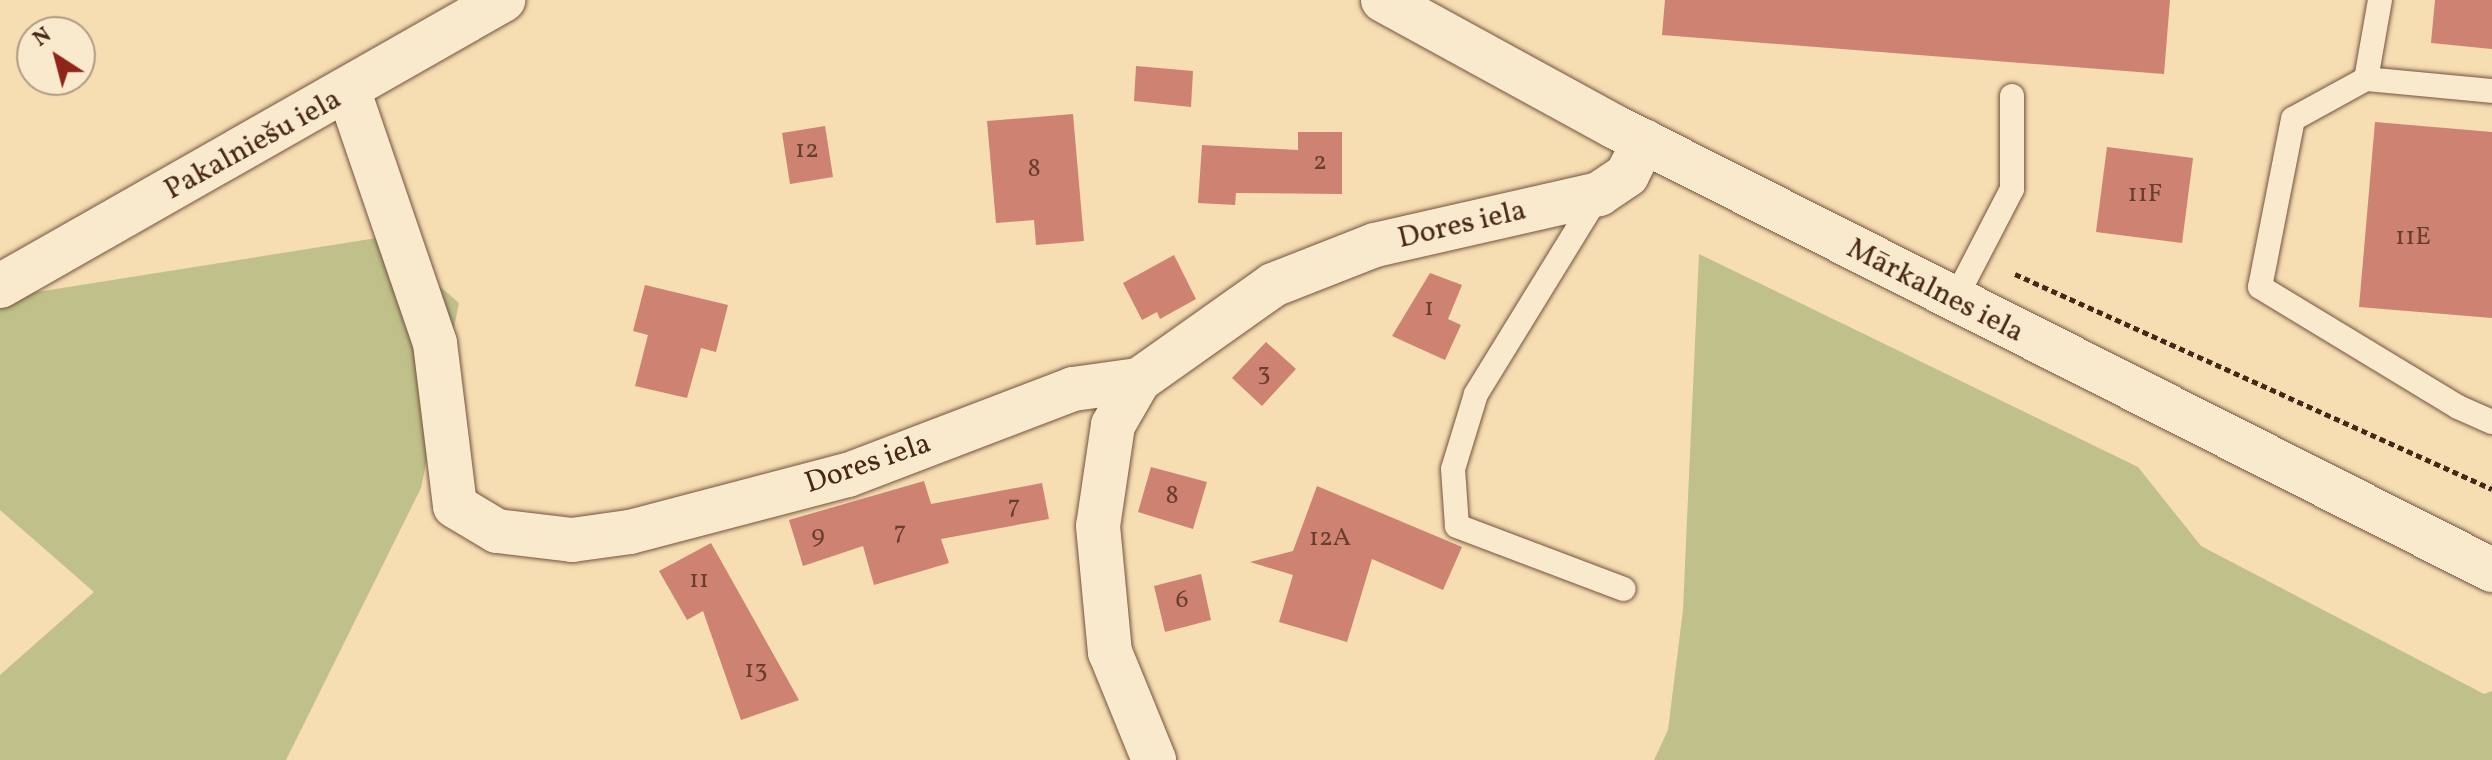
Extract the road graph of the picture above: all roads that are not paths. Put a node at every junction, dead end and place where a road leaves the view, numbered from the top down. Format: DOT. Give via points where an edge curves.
graph roads {
  1 [pos="503,0"];
  2 [pos="1383,0"];
  3 [pos="2380,0"];
  4 [pos="2366,79"];
  5 [pos="2492,91"];
  6 [pos="349,92"];
  7 [pos="2012,96"];
  8 [pos="1644,141"];
  9 [pos="1599,194"];
  10 [pos="0,286"];
  11 [pos="1954,301"];
  12 [pos="1139,380"];
  13 [pos="2492,422"];
  14 [pos="2492,570"];
  15 [pos="1624,589"];
  16 [pos="1154,760"];
  1 -- 6 [label="street, Pakalniešu iela"];
  2 -- 8 [label="street, Mārkalnes iela"];
  3 -- 4 [label="lane"];
  4 -- 5 [label="lane"];
  4 -- 13 [label="lane" via="2293,119 2260,287"];
  6 -- 10 [label="street, Pakalniešu iela"];
  6 -- 12 [label="street, Dores iela" via="435,343 455,506 497,531 572,540 630,532 848,475 1073,389"];
  7 -- 11 [label="lane" via="2012,189"];
  8 -- 9 [label="street, Dores iela" via="1627,175"];
  8 -- 11 [label="street, Mārkalnes iela"];
  9 -- 12 [label="street, Dores iela" via="1375,245 1273,285"];
  9 -- 15 [label="lane" via="1476,394 1453,469 1457,526"];
  11 -- 14 [label="street, Mārkalnes iela"];
  12 -- 16 [label="street" via="1113,425 1098,526 1110,652"];
}
